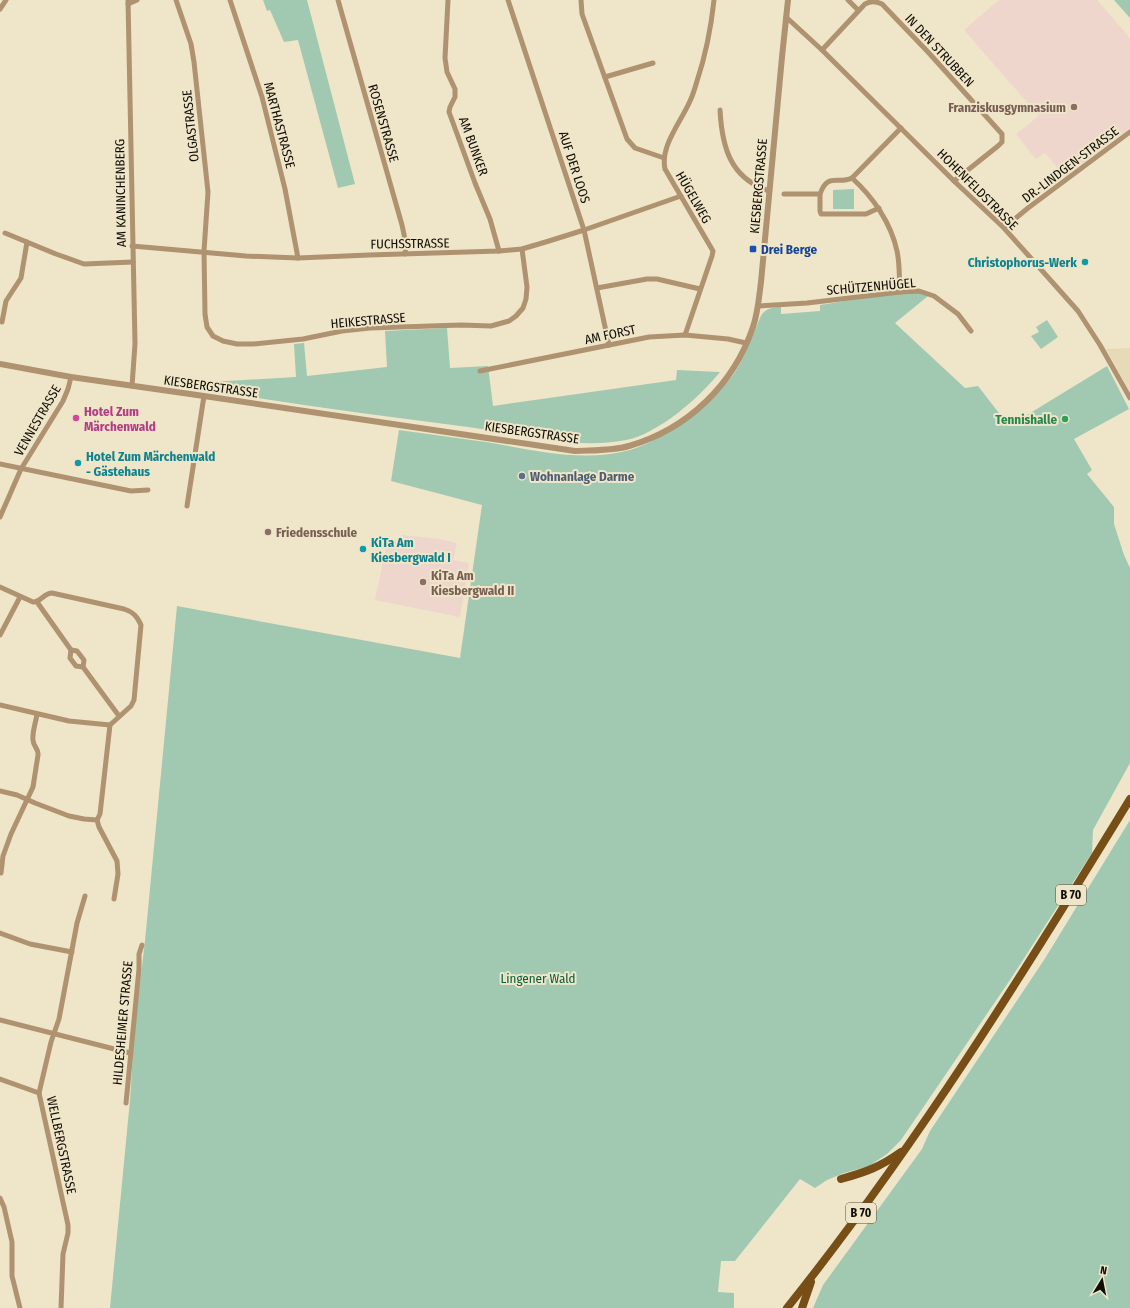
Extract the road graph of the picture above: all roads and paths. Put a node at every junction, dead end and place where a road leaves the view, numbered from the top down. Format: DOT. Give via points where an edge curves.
graph roads {
  1 [pos="6,0"];
  2 [pos="138,0"];
  3 [pos="176,0"];
  4 [pos="230,0"];
  5 [pos="338,0"];
  6 [pos="448,0"];
  7 [pos="508,0"];
  8 [pos="581,0"];
  9 [pos="714,0"];
  10 [pos="788,0"];
  11 [pos="848,0"];
  12 [pos="128,2"];
  13 [pos="1,6"];
  14 [pos="858,10"];
  15 [pos="786,17"];
  16 [pos="822,50"];
  17 [pos="652,63"];
  18 [pos="605,77"];
  19 [pos="720,110"];
  20 [pos="901,128"];
  21 [pos="1130,132"];
  22 [pos="664,158"];
  23 [pos="852,178"];
  24 [pos="954,181"];
  25 [pos="769,191"];
  26 [pos="784,194"];
  27 [pos="820,194"];
  28 [pos="681,196"];
  29 [pos="879,208"];
  30 [pos="1004,228"];
  31 [pos="584,230"];
  32 [pos="5,233"];
  33 [pos="27,242"];
  34 [pos="132,246"];
  35 [pos="522,249"];
  36 [pos="499,251"];
  37 [pos="204,252"];
  38 [pos="405,254"];
  39 [pos="298,258"];
  40 [pos="133,262"];
  41 [pos="597,288"];
  42 [pos="700,290"];
  43 [pos="900,292"];
  44 [pos="758,306"];
  45 [pos="2,322"];
  46 [pos="971,331"];
  47 [pos="685,335"];
  48 [pos="746,343"];
  49 [pos="609,345"];
  50 [pos="0,364"];
  51 [pos="480,370"];
  52 [pos="71,377"];
  53 [pos="132,386"];
  54 [pos="204,396"];
  55 [pos="1130,398"];
  56 [pos="0,464"];
  57 [pos="21,469"];
  58 [pos="148,490"];
  59 [pos="187,506"];
  60 [pos="0,517"];
  61 [pos="0,588"];
  62 [pos="20,597"];
  63 [pos="37,602"];
  64 [pos="0,635"];
  65 [pos="70,650"];
  66 [pos="83,667"];
  67 [pos="0,705"];
  68 [pos="37,714"];
  69 [pos="119,716"];
  70 [pos="110,726"];
  71 [pos="0,791"];
  72 [pos="27,799"];
  73 [pos="1130,799"];
  74 [pos="97,820"];
  75 [pos="1,872"];
  76 [pos="85,896"];
  77 [pos="114,899"];
  78 [pos="0,933"];
  79 [pos="142,945"];
  80 [pos="72,952"];
  81 [pos="0,1020"];
  82 [pos="54,1033"];
  83 [pos="130,1053"];
  84 [pos="0,1079"];
  85 [pos="39,1093"];
  86 [pos="126,1103"];
  87 [pos="907,1148"];
  88 [pos="841,1179"];
  89 [pos="0,1198"];
  90 [pos="813,1276"];
  91 [pos="20,1308"];
  92 [pos="61,1308"];
  93 [pos="787,1308"];
  94 [pos="802,1308"];
  1 -- 13 [label="street"];
  2 -- 12 [label="street"];
  3 -- 37 [label="street, OLGASTRASSE" via="191,44 194,62 208,192"];
  4 -- 39 [label="street, MARTHASTRASSE" via="262,97 285,189"];
  5 -- 38 [label="street, ROSENSTRASSE" via="402,225 406,244"];
  6 -- 36 [label="street, AM BUNKER" via="445,58 447,72 455,89 455,97 449,112 490,219"];
  7 -- 31 [label="street, AUF DER LOOS"];
  8 -- 18 [label="street" via="582,14"];
  9 -- 22 [label="street" via="711,28 698,80"];
  10 -- 15 [label="street, KIESBERGSTRASSE"];
  11 -- 14 [label="street"];
  12 -- 34 [label="street, AM KANINCHENBERG"];
  14 -- 16 [label="street, IN DEN STRUBBEN"];
  14 -- 24 [label="street, IN DEN STRUBBEN" via="869,2 882,4 1002,134 1002,142 998,146"];
  15 -- 16 [label="street, HOHENFELDSTRASSE"];
  15 -- 25 [label="street, KIESBERGSTRASSE"];
  16 -- 20 [label="street, HOHENFELDSTRASSE"];
  17 -- 18 [label="street"];
  18 -- 22 [label="street" via="630,143 635,148"];
  19 -- 25 [label="street" via="723,140 733,165 750,183"];
  20 -- 23 [label="street"];
  20 -- 24 [label="street, HOHENFELDSTRASSE"];
  21 -- 30 [label="street, DR.-LINDGEN-STRASSE"];
  22 -- 28 [label="street, HÜGELWEG" via="665,169"];
  23 -- 27 [label="street" via="833,180 824,184"];
  23 -- 29 [label="street"];
  24 -- 30 [label="street, HOHENFELDSTRASSE"];
  25 -- 44 [label="street, KIESBERGSTRASSE"];
  26 -- 27 [label="street"];
  27 -- 29 [label="street" via="821,214 866,214"];
  28 -- 31 [label="street, FUCHSSTRASSE"];
  28 -- 42 [label="street, HÜGELWEG" via="713,251"];
  29 -- 43 [label="street" via="895,243"];
  30 -- 55 [label="street, HOHENFELDSTRASSE" via="1082,316"];
  31 -- 35 [label="street, FUCHSSTRASSE"];
  31 -- 41 [label="street, AUF DER LOOS"];
  32 -- 33 [label="street"];
  33 -- 40 [label="street" via="84,264"];
  33 -- 45 [label="street" via="21,278 6,301"];
  34 -- 37 [label="street, FUCHSSTRASSE"];
  34 -- 40 [label="street, AM KANINCHENBERG"];
  35 -- 36 [label="street, FUCHSSTRASSE"];
  35 -- 37 [label="street, HEIKESTRASSE" via="528,287 526,299 523,308 509,321 491,326 349,330 303,339 253,344 223,341 213,336 207,327"];
  36 -- 38 [label="street, FUCHSSTRASSE"];
  37 -- 39 [label="street, FUCHSSTRASSE"];
  38 -- 39 [label="street, FUCHSSTRASSE"];
  40 -- 53 [label="street, AM KANINCHENBERG" via="135,344"];
  41 -- 42 [label="street" via="657,279"];
  41 -- 49 [label="street, AUF DER LOOS"];
  42 -- 47 [label="street, HÜGELWEG"];
  43 -- 44 [label="street, SCHÜTZENHÜGEL"];
  43 -- 46 [label="street, SCHÜTZENHÜGEL" via="919,292 934,296 958,314"];
  44 -- 48 [label="street, KIESBERGSTRASSE"];
  47 -- 48 [label="street, AM FORST"];
  47 -- 49 [label="street, AM FORST" via="649,337"];
  48 -- 54 [label="street, KIESBERGSTRASSE" via="732,372 715,393 676,427 628,447 603,450 575,451 545,447"];
  49 -- 51 [label="street, AM FORST"];
  50 -- 52 [label="street, KIESBERGSTRASSE"];
  52 -- 53 [label="street, KIESBERGSTRASSE"];
  52 -- 57 [label="street, VENNESTRASSE" via="63,400"];
  53 -- 54 [label="street, KIESBERGSTRASSE"];
  54 -- 59 [label="street"];
  56 -- 57 [label="street"];
  57 -- 58 [label="street" via="131,491"];
  57 -- 60 [label="street, VENNESTRASSE"];
  61 -- 62 [label="street"];
  62 -- 63 [label="street"];
  62 -- 64 [label="street"];
  63 -- 65 [label="street"];
  63 -- 69 [label="street" via="47,593 52,593 124,609 138,619 140,631 134,700"];
  65 -- 66 [label="street" via="70,658 76,666"];
  65 -- 66 [label="street" via="77,651 84,660"];
  66 -- 69 [label="street"];
  67 -- 68 [label="street"];
  68 -- 70 [label="street"];
  68 -- 72 [label="street" via="33,739 38,755 33,787"];
  69 -- 70 [label="street"];
  70 -- 74 [label="street" via="100,814"];
  71 -- 72 [label="street"];
  72 -- 74 [label="street" via="69,816"];
  72 -- 75 [label="street" via="3,856"];
  73 -- 87 [label="main road, B 70" via="1039,946"];
  74 -- 77 [label="street" via="117,861"];
  76 -- 80 [label="street, WELLBERGSTRASSE"];
  78 -- 80 [label="street" via="30,944"];
  79 -- 83 [label="street, HILDESHEIMER STRASSE"];
  80 -- 82 [label="street, WELLBERGSTRASSE"];
  81 -- 82 [label="street"];
  82 -- 83 [label="street"];
  82 -- 85 [label="street, WELLBERGSTRASSE"];
  83 -- 86 [label="street, HILDESHEIMER STRASSE"];
  84 -- 85 [label="street"];
  85 -- 92 [label="street, WELLBERGSTRASSE" via="68,1225 63,1254"];
  87 -- 88 [label="main road" via="888,1162 871,1170"];
  87 -- 90 [label="main road, B 70"];
  89 -- 91 [label="street" via="12,1242 12,1276"];
  90 -- 93 [label="main road, B 70"];
  90 -- 94 [label="main road"];
}
